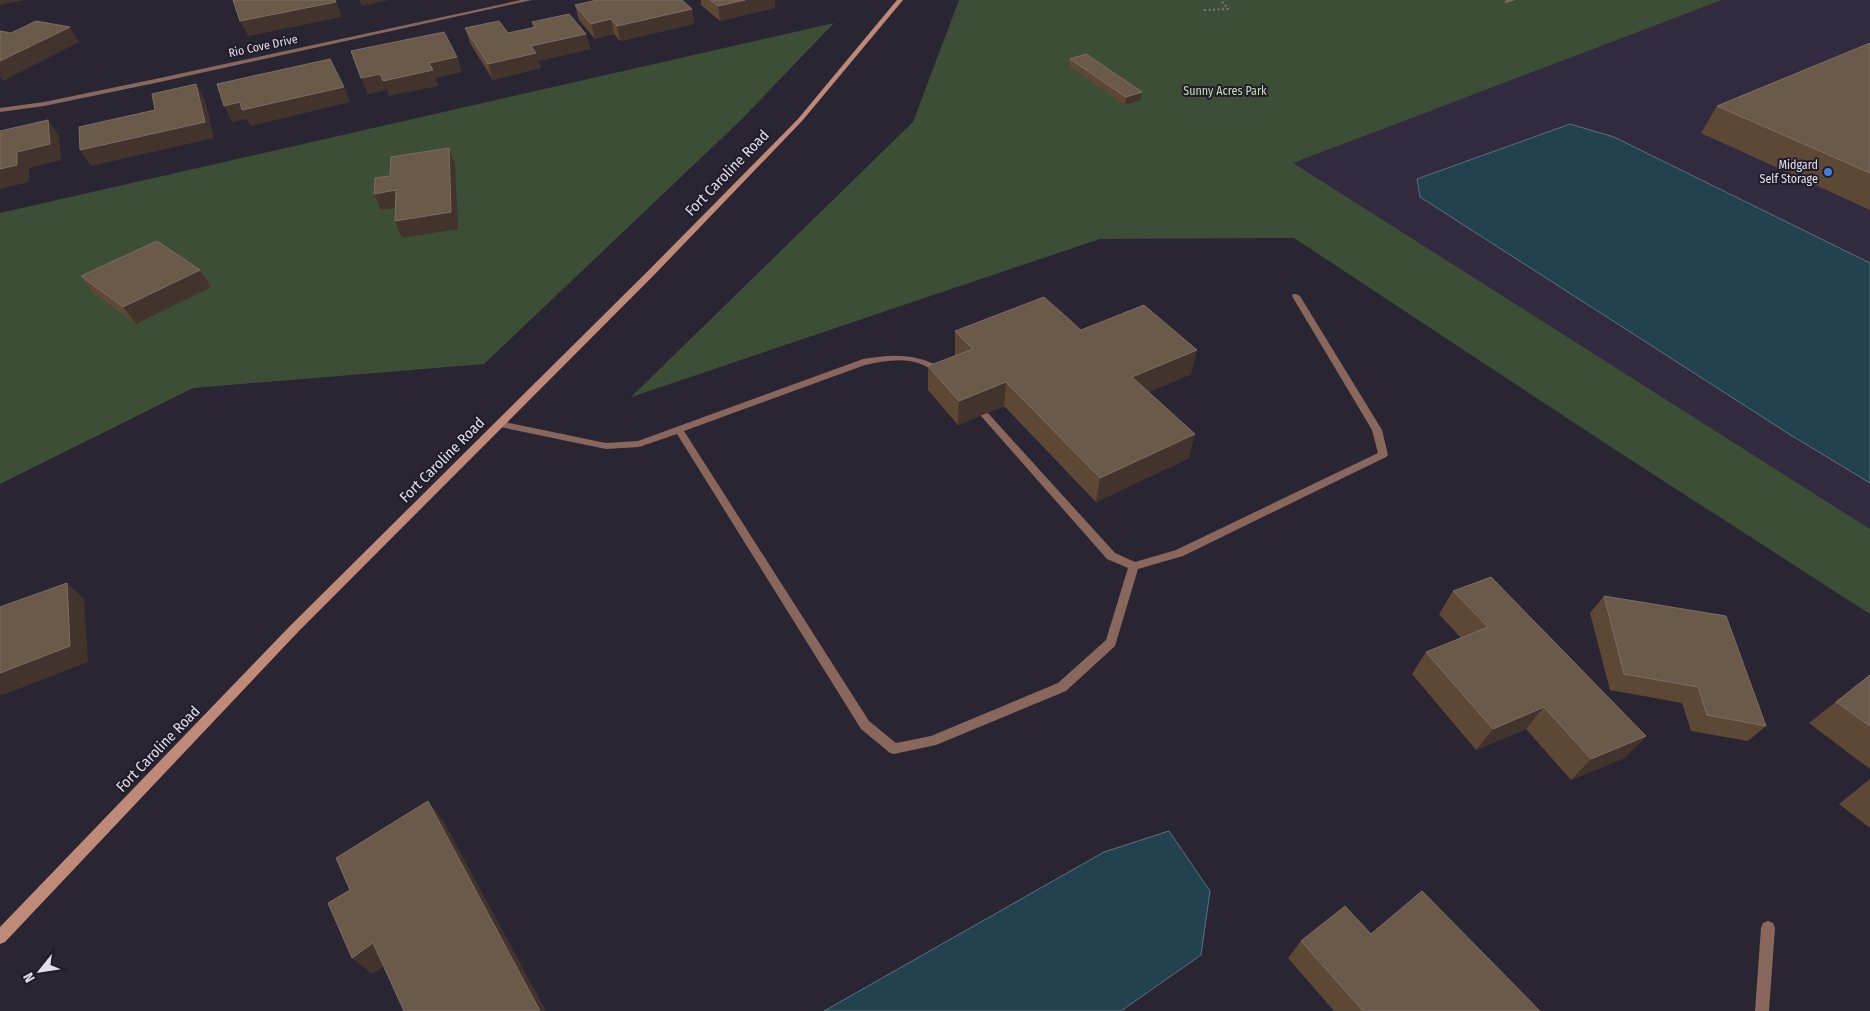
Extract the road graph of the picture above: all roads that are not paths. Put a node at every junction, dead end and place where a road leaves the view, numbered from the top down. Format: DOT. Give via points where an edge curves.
graph roads {
  1 [pos="529,0"];
  2 [pos="900,0"];
  3 [pos="0,110"];
  4 [pos="1296,296"];
  5 [pos="953,380"];
  6 [pos="984,414"];
  7 [pos="500,424"];
  8 [pos="679,430"];
  9 [pos="1134,566"];
  10 [pos="1768,928"];
  11 [pos="0,937"];
  12 [pos="1762,1011"];
  1 -- 3 [label="street, Rio Cove Drive" via="160,80"];
  2 -- 7 [label="street, Fort Caroline Road" via="800,120"];
  4 -- 9 [label="street" via="1377,430 1383,455 1179,552"];
  5 -- 8 [label="street" via="928,362 893,356 863,362"];
  6 -- 9 [label="street" via="1111,556"];
  7 -- 8 [label="street" via="606,446 640,444"];
  7 -- 11 [label="street, Fort Caroline Road" via="294,629"];
  8 -- 9 [label="street" via="865,725 894,749 932,741 1062,687 1111,643"];
  10 -- 12 [label="street"];
}
